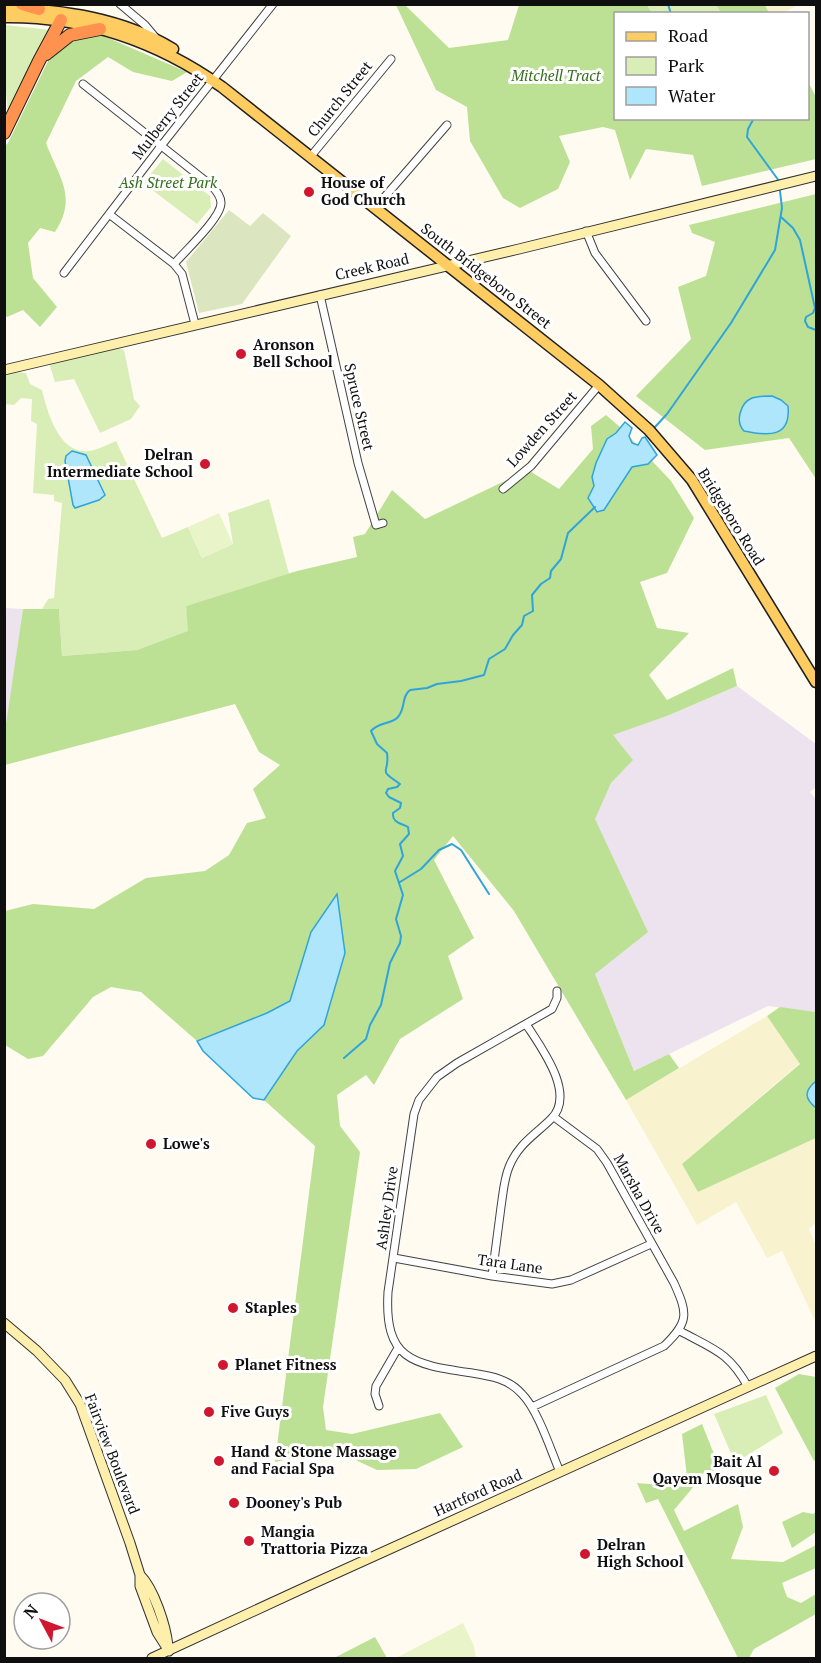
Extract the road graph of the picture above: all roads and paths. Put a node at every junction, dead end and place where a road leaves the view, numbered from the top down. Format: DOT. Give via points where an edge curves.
graph roads {
  1 [pos="22,4"];
  2 [pos="120,4"];
  3 [pos="273,4"];
  4 [pos="4,8"];
  5 [pos="39,9"];
  6 [pos="66,13"];
  7 [pos="4,17"];
  8 [pos="100,29"];
  9 [pos="159,41"];
  10 [pos="391,58"];
  11 [pos="39,61"];
  12 [pos="213,80"];
  13 [pos="83,84"];
  14 [pos="447,125"];
  15 [pos="4,133"];
  16 [pos="161,146"];
  17 [pos="310,156"];
  18 [pos="816,176"];
  19 [pos="375,208"];
  20 [pos="109,214"];
  21 [pos="586,231"];
  22 [pos="174,264"];
  23 [pos="448,265"];
  24 [pos="64,273"];
  25 [pos="320,295"];
  26 [pos="646,321"];
  27 [pos="195,324"];
  28 [pos="4,370"];
  29 [pos="599,385"];
  30 [pos="503,489"];
  31 [pos="380,524"];
  32 [pos="816,682"];
  33 [pos="557,991"];
  34 [pos="526,1023"];
  35 [pos="554,1118"];
  36 [pos="651,1244"];
  37 [pos="394,1258"];
  38 [pos="492,1276"];
  39 [pos="7,1327"];
  40 [pos="680,1331"];
  41 [pos="398,1348"];
  42 [pos="816,1356"];
  43 [pos="747,1387"];
  44 [pos="379,1406"];
  45 [pos="532,1407"];
  46 [pos="560,1472"];
  47 [pos="169,1651"];
  48 [pos="152,1659"];
  1 -- 5 [label="highway"];
  2 -- 9 [label="street, South Bridgeboro Street"];
  3 -- 12 [label="street, Mulberry Street"];
  4 -- 5 [label="main road, South Bridgeboro Street"];
  5 -- 6 [label="main road, South Bridgeboro Street"];
  6 -- 7 [label="main road, South Bridgeboro Street"];
  6 -- 8 [label="main road, South Bridgeboro Street"];
  6 -- 9 [label="main road, South Bridgeboro Street" via="99,18"];
  6 -- 11 [label="highway"];
  8 -- 11 [label="highway" via="70,35"];
  8 -- 12 [label="main road, South Bridgeboro Street" via="176,57"];
  9 -- 12 [label="main road, South Bridgeboro Street"];
  10 -- 17 [label="street, Church Street"];
  11 -- 15 [label="highway"];
  12 -- 16 [label="street, Mulberry Street"];
  12 -- 17 [label="main road, South Bridgeboro Street"];
  13 -- 16 [label="street"];
  14 -- 19 [label="street"];
  16 -- 20 [label="street, Mulberry Street"];
  16 -- 22 [label="street" via="212,186 220,200 213,219"];
  17 -- 19 [label="main road, South Bridgeboro Street"];
  18 -- 21 [label="main road, Creek Road"];
  19 -- 23 [label="main road, South Bridgeboro Street"];
  20 -- 22 [label="street"];
  20 -- 24 [label="street, Mulberry Street"];
  21 -- 23 [label="main road, Creek Road"];
  21 -- 26 [label="street" via="595,253"];
  22 -- 27 [label="street" via="182,274"];
  23 -- 25 [label="main road, Creek Road"];
  23 -- 29 [label="main road, South Bridgeboro Street"];
  25 -- 27 [label="main road, Creek Road"];
  25 -- 31 [label="street, Spruce Street" via="358,463"];
  27 -- 28 [label="main road, Creek Road"];
  29 -- 30 [label="street, Lowden Street" via="531,466"];
  29 -- 32 [label="main road, Bridgeboro Road" via="649,430 692,480"];
  33 -- 34 [label="street, Ashley Drive" via="552,1009"];
  34 -- 35 [label="street" via="558,1078"];
  34 -- 37 [label="street, Ashley Drive" via="437,1077 419,1100"];
  35 -- 36 [label="street, Marsha Drive" via="597,1149 608,1163"];
  35 -- 38 [label="street" via="523,1143 508,1168"];
  36 -- 38 [label="street, Tara Lane" via="571,1280 552,1284"];
  36 -- 40 [label="street, Marsha Drive" via="682,1301 684,1322"];
  37 -- 38 [label="street, Tara Lane"];
  37 -- 41 [label="street, Ashley Drive" via="387,1316 392,1340"];
  39 -- 47 [label="main road, Fairview Boulevard" via="65,1380 80,1404 140,1575 147,1582 167,1633"];
  40 -- 43 [label="street" via="723,1354"];
  40 -- 45 [label="street" via="664,1346"];
  41 -- 44 [label="street" via="376,1386"];
  41 -- 45 [label="street" via="420,1362 506,1381"];
  42 -- 43 [label="main road, Hartford Road"];
  43 -- 46 [label="main road, Hartford Road"];
  45 -- 46 [label="street"];
  46 -- 47 [label="main road, Hartford Road"];
  47 -- 48 [label="main road, Hartford Road"];
}
